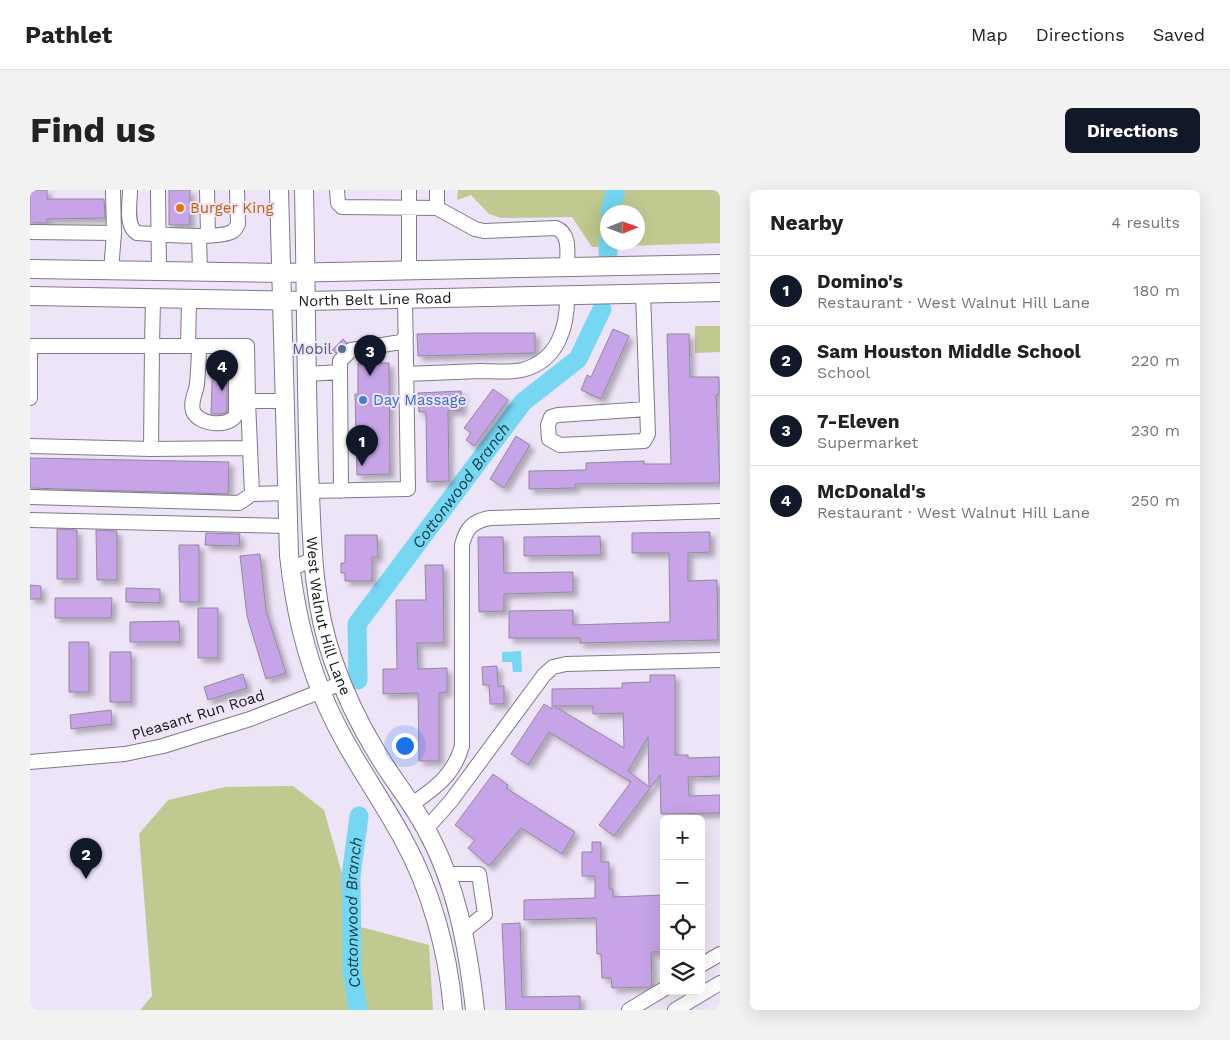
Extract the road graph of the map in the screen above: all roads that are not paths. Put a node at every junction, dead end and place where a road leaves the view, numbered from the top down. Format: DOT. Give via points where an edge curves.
graph roads {
  1 [pos="113,190"];
  2 [pos="130,190"];
  3 [pos="158,190"];
  4 [pos="207,190"];
  5 [pos="236,190"];
  6 [pos="279,190"];
  7 [pos="304,190"];
  8 [pos="337,190"];
  9 [pos="409,190"];
  10 [pos="437,190"];
  11 [pos="409,207"];
  12 [pos="437,208"];
  13 [pos="30,232"];
  14 [pos="114,233"];
  15 [pos="158,234"];
  16 [pos="203,235"];
  17 [pos="720,264"];
  18 [pos="30,268"];
  19 [pos="567,268"];
  20 [pos="111,270"];
  21 [pos="410,270"];
  22 [pos="159,271"];
  23 [pos="200,272"];
  24 [pos="281,273"];
  25 [pos="306,273"];
  26 [pos="720,292"];
  27 [pos="643,293"];
  28 [pos="567,294"];
  29 [pos="30,296"];
  30 [pos="405,298"];
  31 [pos="153,299"];
  32 [pos="190,300"];
  33 [pos="282,301"];
  34 [pos="306,301"];
  35 [pos="406,335"];
  36 [pos="30,346"];
  37 [pos="152,346"];
  38 [pos="197,346"];
  39 [pos="236,346"];
  40 [pos="340,372"];
  41 [pos="307,374"];
  42 [pos="406,374"];
  43 [pos="30,398"];
  44 [pos="248,401"];
  45 [pos="284,401"];
  46 [pos="647,409"];
  47 [pos="30,446"];
  48 [pos="248,448"];
  49 [pos="151,449"];
  50 [pos="341,491"];
  51 [pos="310,492"];
  52 [pos="287,493"];
  53 [pos="252,494"];
  54 [pos="30,498"];
  55 [pos="720,511"];
  56 [pos="30,520"];
  57 [pos="288,526"];
  58 [pos="313,559"];
  59 [pos="291,569"];
  60 [pos="720,660"];
  61 [pos="342,683"];
  62 [pos="321,692"];
  63 [pos="30,762"];
  64 [pos="411,805"];
  65 [pos="390,816"];
  66 [pos="426,828"];
  67 [pos="403,838"];
  68 [pos="446,874"];
  69 [pos="464,931"];
  70 [pos="720,954"];
  71 [pos="705,963"];
  72 [pos="720,983"];
  73 [pos="660,991"];
  74 [pos="453,1010"];
  75 [pos="475,1010"];
  76 [pos="629,1010"];
  77 [pos="674,1010"];
  1 -- 14 [label="street"];
  2 -- 15 [label="street" via="132,230"];
  3 -- 15 [label="street"];
  4 -- 16 [label="street"];
  5 -- 16 [label="street" via="236,228 230,232"];
  6 -- 24 [label="main road, West Walnut Hill Lane"];
  7 -- 25 [label="main road, West Walnut Hill Lane"];
  8 -- 11 [label="street" via="338,204 342,207"];
  9 -- 11 [label="street"];
  10 -- 12 [label="street"];
  11 -- 12 [label="street"];
  11 -- 21 [label="street"];
  12 -- 19 [label="street" via="484,231 547,227 560,230 566,239"];
  13 -- 14 [label="street"];
  14 -- 20 [label="street"];
  15 -- 16 [label="street"];
  15 -- 22 [label="street"];
  16 -- 23 [label="street"];
  17 -- 19 [label="main road, North Belt Line Road"];
  18 -- 20 [label="main road, North Belt Line Road"];
  19 -- 21 [label="main road, North Belt Line Road"];
  19 -- 28 [label="main road"];
  20 -- 22 [label="main road, North Belt Line Road"];
  21 -- 25 [label="main road, North Belt Line Road"];
  22 -- 23 [label="main road, North Belt Line Road"];
  23 -- 24 [label="main road, North Belt Line Road"];
  24 -- 25 [label="main road, North Belt Line Road"];
  24 -- 33 [label="main road, West Walnut Hill Lane"];
  25 -- 34 [label="main road, West Walnut Hill Lane"];
  26 -- 27 [label="main road, North Belt Line Road"];
  27 -- 28 [label="main road, North Belt Line Road"];
  27 -- 46 [label="street"];
  28 -- 30 [label="main road, North Belt Line Road"];
  28 -- 42 [label="street" via="568,316 564,331 540,363 521,370"];
  29 -- 31 [label="main road, North Belt Line Road"];
  30 -- 34 [label="main road, North Belt Line Road"];
  30 -- 35 [label="street"];
  31 -- 32 [label="main road, North Belt Line Road"];
  31 -- 37 [label="street"];
  32 -- 33 [label="main road, North Belt Line Road"];
  32 -- 38 [label="street"];
  33 -- 34 [label="main road, North Belt Line Road"];
  33 -- 45 [label="main road, West Walnut Hill Lane"];
  34 -- 41 [label="main road, West Walnut Hill Lane"];
  35 -- 40 [label="street" via="401,342 351,350 340,361"];
  35 -- 42 [label="street"];
  36 -- 37 [label="street"];
  36 -- 43 [label="street"];
  37 -- 38 [label="street"];
  37 -- 49 [label="street"];
  38 -- 39 [label="street"];
  38 -- 39 [label="street" via="202,414 206,420 225,423 236,415"];
  39 -- 44 [label="street" via="247,346"];
  40 -- 41 [label="street"];
  40 -- 50 [label="street"];
  41 -- 51 [label="main road, West Walnut Hill Lane"];
  42 -- 50 [label="street" via="408,490"];
  44 -- 45 [label="street"];
  44 -- 48 [label="street"];
  45 -- 52 [label="main road, West Walnut Hill Lane"];
  46 -- 46 [label="street" via="648,434 644,441 560,445 549,439 548,425 558,414"];
  47 -- 49 [label="street"];
  48 -- 49 [label="street"];
  48 -- 53 [label="street"];
  50 -- 51 [label="street"];
  51 -- 52 [label="main road"];
  51 -- 58 [label="main road, West Walnut Hill Lane"];
  52 -- 53 [label="street"];
  52 -- 57 [label="main road, West Walnut Hill Lane"];
  53 -- 54 [label="street" via="239,503"];
  55 -- 64 [label="street" via="490,518 471,525 462,544 462,746 458,763 448,776"];
  56 -- 57 [label="street"];
  57 -- 59 [label="main road, West Walnut Hill Lane"];
  58 -- 59 [label="street"];
  58 -- 61 [label="main road, West Walnut Hill Lane" via="322,625"];
  59 -- 62 [label="main road, West Walnut Hill Lane" via="301,633"];
  60 -- 66 [label="street" via="553,667 544,674 451,801"];
  61 -- 62 [label="street, Pleasant Run Road"];
  61 -- 64 [label="main road, West Walnut Hill Lane" via="377,753"];
  62 -- 63 [label="street, Pleasant Run Road" via="250,719 163,746 125,754"];
  62 -- 65 [label="main road, West Walnut Hill Lane" via="347,748"];
  64 -- 65 [label="main road"];
  64 -- 66 [label="main road, West Walnut Hill Lane"];
  65 -- 67 [label="main road, West Walnut Hill Lane"];
  66 -- 67 [label="main road"];
  66 -- 68 [label="main road, West Walnut Hill Lane"];
  67 -- 74 [label="main road, West Walnut Hill Lane" via="423,880 437,924 445,953"];
  68 -- 69 [label="main road, West Walnut Hill Lane"];
  68 -- 69 [label="street" via="479,874 485,914"];
  69 -- 75 [label="main road, West Walnut Hill Lane"];
  70 -- 71 [label="street"];
  72 -- 77 [label="street"];
  73 -- 76 [label="street"];
}
